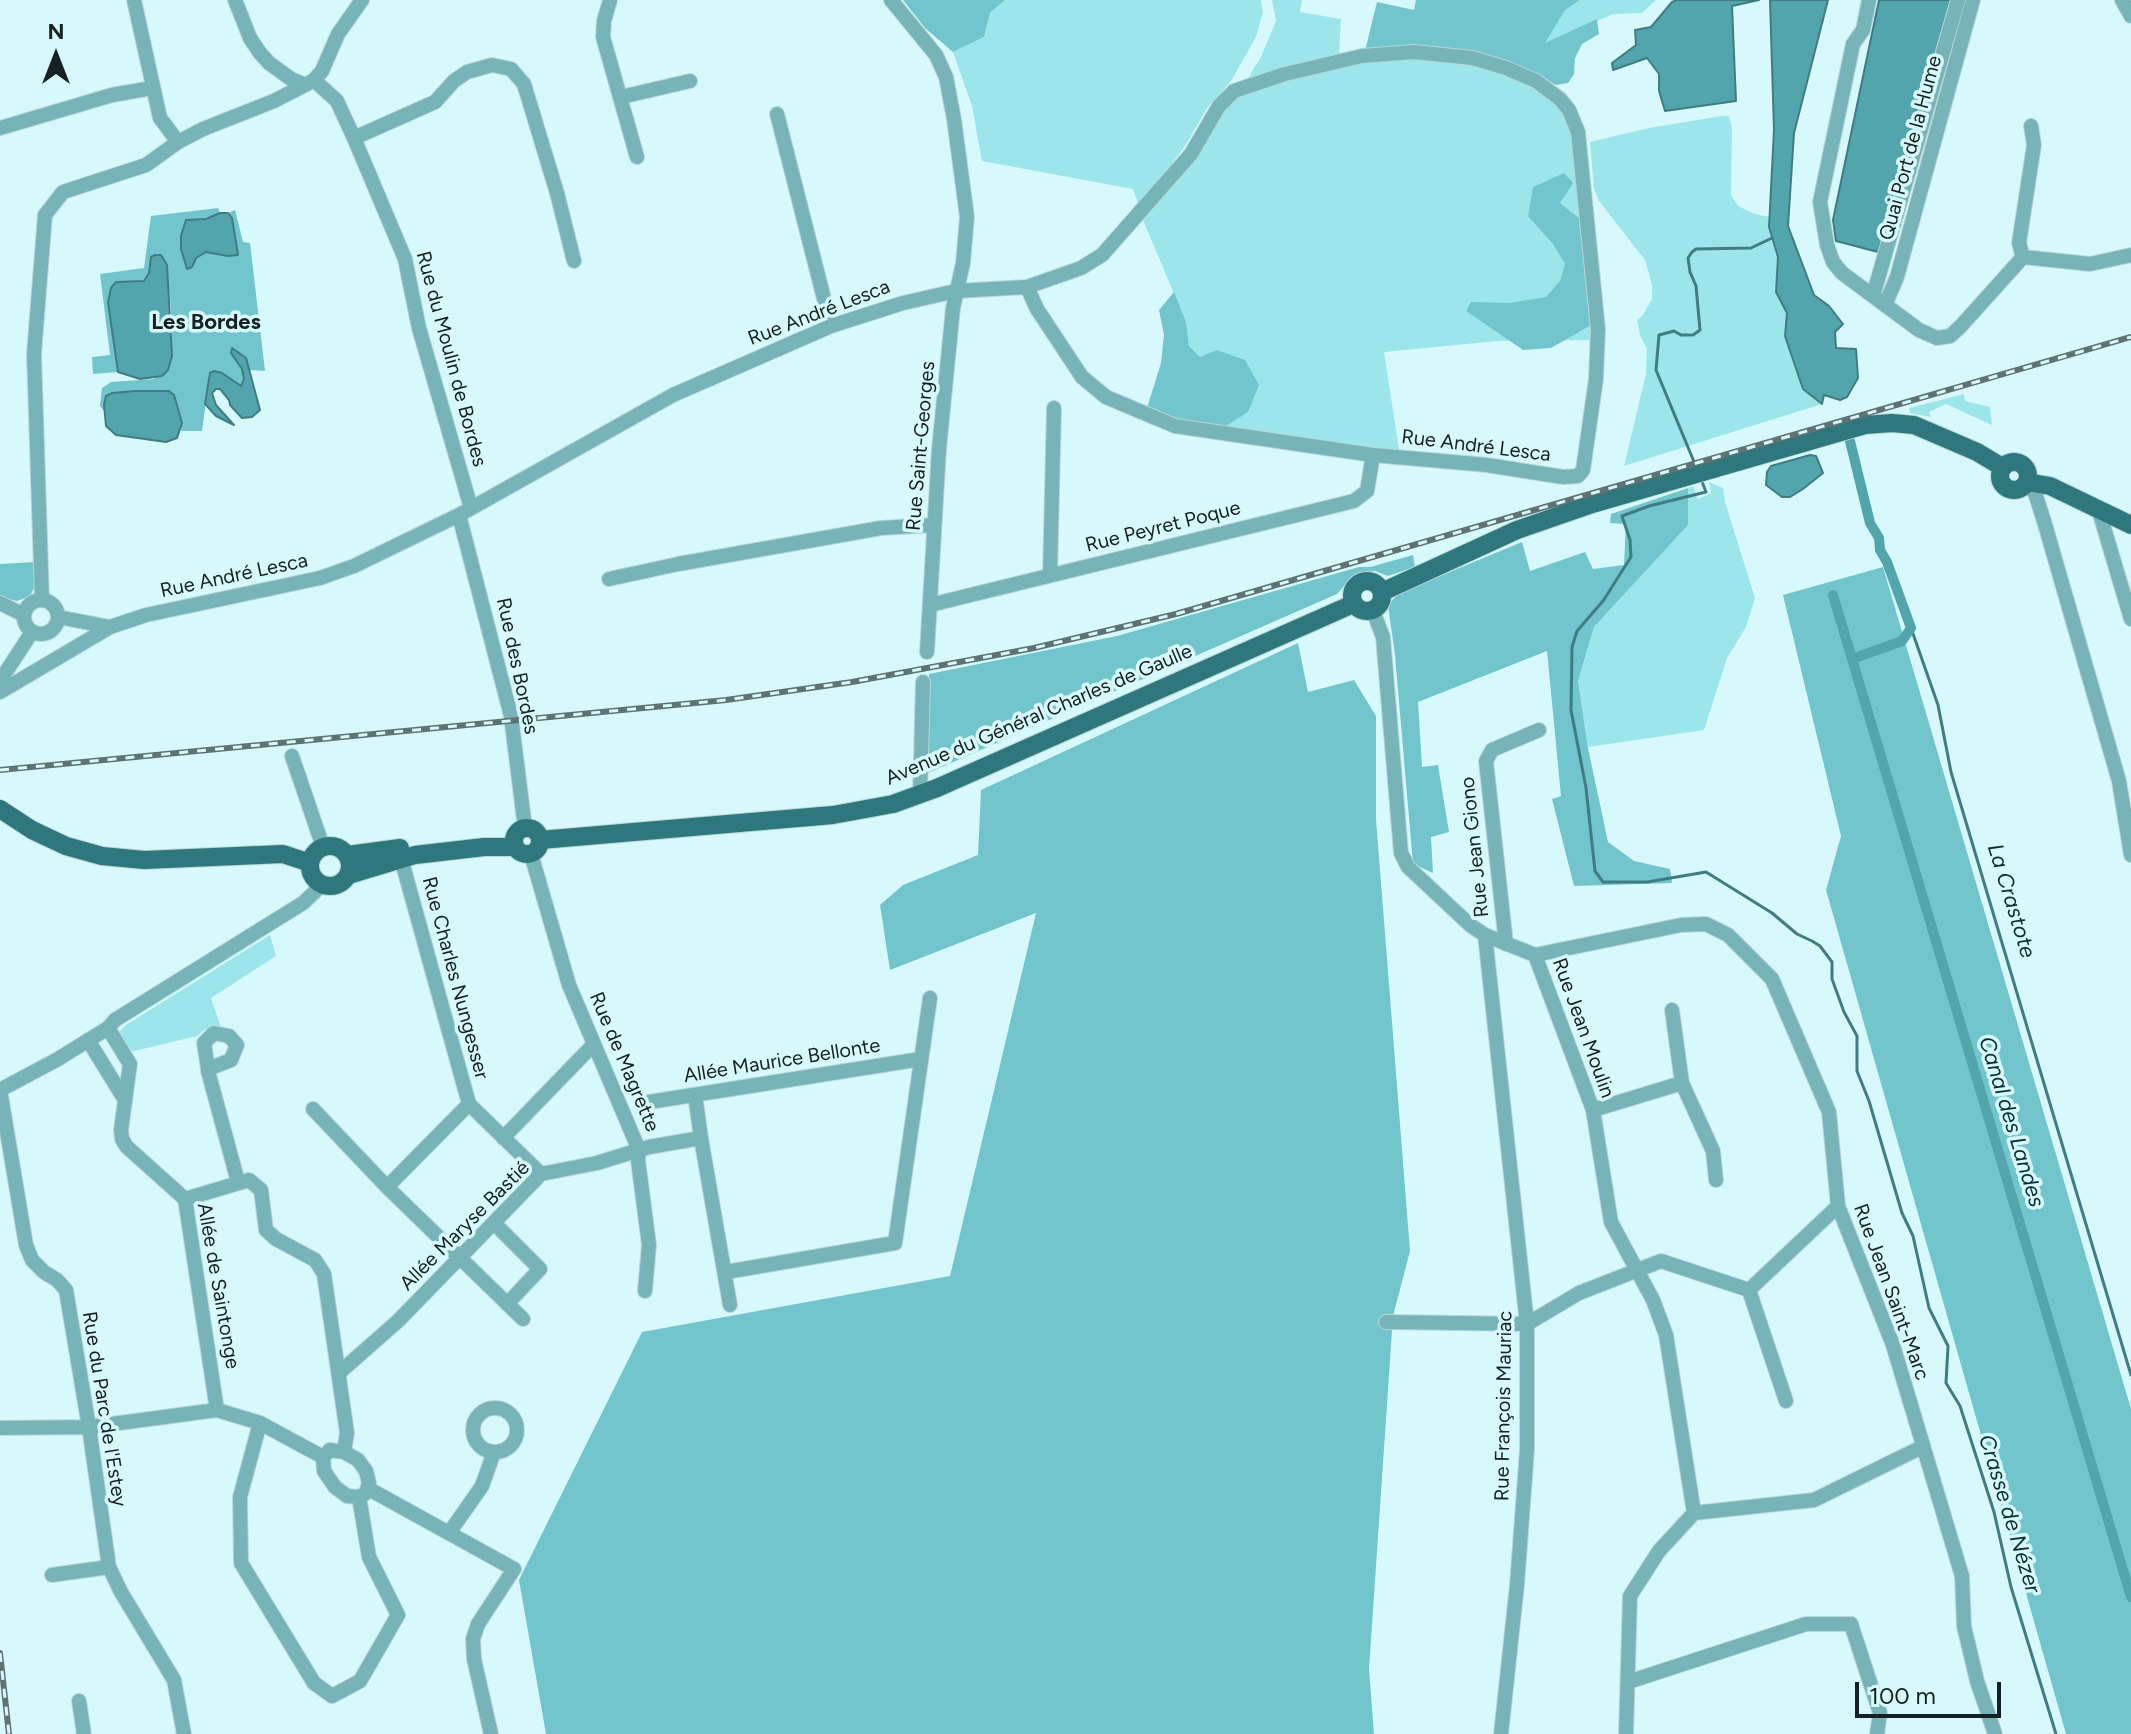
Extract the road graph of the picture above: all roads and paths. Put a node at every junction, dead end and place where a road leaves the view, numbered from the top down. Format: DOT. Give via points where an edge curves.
graph roads {
  1 [pos="134,0"];
  2 [pos="235,0"];
  3 [pos="362,0"];
  4 [pos="610,0"];
  5 [pos="891,0"];
  6 [pos="1869,0"];
  7 [pos="1958,0"];
  8 [pos="1973,0"];
  9 [pos="2122,0"];
  10 [pos="2131,16"];
  11 [pos="690,81"];
  12 [pos="310,83"];
  13 [pos="152,88"];
  14 [pos="621,97"];
  15 [pos="777,114"];
  16 [pos="2031,126"];
  17 [pos="0,128"];
  18 [pos="354,138"];
  19 [pos="178,142"];
  20 [pos="637,157"];
  21 [pos="2131,255"];
  22 [pos="2023,257"];
  23 [pos="574,261"];
  24 [pos="1027,287"];
  25 [pos="956,291"];
  26 [pos="1875,298"];
  27 [pos="831,326"];
  28 [pos="1054,408"];
  29 [pos="1373,455"];
  30 [pos="2027,479"];
  31 [pos="2099,511"];
  32 [pos="465,512"];
  33 [pos="2131,518"];
  34 [pos="933,525"];
  35 [pos="2131,525"];
  36 [pos="1050,575"];
  37 [pos="609,579"];
  38 [pos="1382,592"];
  39 [pos="42,600"];
  40 [pos="0,603"];
  41 [pos="1353,604"];
  42 [pos="930,605"];
  43 [pos="1373,611"];
  44 [pos="24,615"];
  45 [pos="58,617"];
  46 [pos="2131,619"];
  47 [pos="110,627"];
  48 [pos="32,632"];
  49 [pos="49,632"];
  50 [pos="927,652"];
  51 [pos="63,656"];
  52 [pos="0,681"];
  53 [pos="923,682"];
  54 [pos="0,692"];
  55 [pos="1539,730"];
  56 [pos="292,756"];
  57 [pos="2126,792"];
  58 [pos="920,795"];
  59 [pos="0,809"];
  60 [pos="525,842"];
  61 [pos="323,847"];
  62 [pos="348,855"];
  63 [pos="2131,855"];
  64 [pos="401,858"];
  65 [pos="310,863"];
  66 [pos="349,875"];
  67 [pos="322,885"];
  68 [pos="1485,935"];
  69 [pos="1506,944"];
  70 [pos="1535,955"];
  71 [pos="930,998"];
  72 [pos="1672,1010"];
  73 [pos="108,1028"];
  74 [pos="88,1040"];
  75 [pos="594,1044"];
  76 [pos="921,1059"];
  77 [pos="208,1069"];
  78 [pos="1682,1083"];
  79 [pos="0,1090"];
  80 [pos="695,1095"];
  81 [pos="125,1100"];
  82 [pos="649,1102"];
  83 [pos="469,1104"];
  84 [pos="313,1109"];
  85 [pos="1593,1110"];
  86 [pos="503,1138"];
  87 [pos="701,1138"];
  88 [pos="639,1150"];
  89 [pos="541,1174"];
  90 [pos="1716,1180"];
  91 [pos="238,1182"];
  92 [pos="387,1187"];
  93 [pos="185,1199"];
  94 [pos="1838,1206"];
  95 [pos="494,1223"];
  96 [pos="460,1258"];
  97 [pos="1635,1271"];
  98 [pos="726,1272"];
  99 [pos="1749,1290"];
  100 [pos="645,1291"];
  101 [pos="507,1304"];
  102 [pos="730,1305"];
  103 [pos="523,1319"];
  104 [pos="1386,1322"];
  105 [pos="1527,1324"];
  106 [pos="340,1372"];
  107 [pos="1786,1401"];
  108 [pos="217,1410"];
  109 [pos="260,1423"];
  110 [pos="89,1427"];
  111 [pos="0,1428"];
  112 [pos="1922,1447"];
  113 [pos="344,1452"];
  114 [pos="494,1452"];
  115 [pos="323,1457"];
  116 [pos="364,1493"];
  117 [pos="1694,1513"];
  118 [pos="449,1533"];
  119 [pos="109,1567"];
  120 [pos="52,1575"];
  121 [pos="1628,1682"];
  122 [pos="79,1701"];
  123 [pos="84,1734"];
  124 [pos="184,1734"];
  125 [pos="491,1734"];
  126 [pos="1501,1734"];
  127 [pos="1626,1734"];
  128 [pos="1877,1734"];
  129 [pos="1995,1734"];
  1 -- 13 [label="street"];
  2 -- 12 [label="street, Rue du Moulin de Bordes" via="260,53 276,68"];
  3 -- 12 [label="street"];
  4 -- 14 [label="street" via="603,37"];
  5 -- 25 [label="street, Rue Saint-Georges" via="936,55 951,97 967,217"];
  6 -- 26 [label="street" via="1863,30 1853,44 1820,202 1833,262"];
  7 -- 26 [label="street, Quai Port de la Hume"];
  8 -- 26 [label="street, Quai Port de la Hume" via="1897,277"];
  9 -- 10 [label="street"];
  11 -- 14 [label="street"];
  12 -- 18 [label="street, Rue du Moulin de Bordes" via="337,101"];
  12 -- 19 [label="street"];
  13 -- 17 [label="street"];
  13 -- 19 [label="street" via="160,118"];
  14 -- 20 [label="street"];
  15 -- 27 [label="street"];
  16 -- 22 [label="street" via="2034,145 2019,243"];
  18 -- 23 [label="street" via="435,102 467,72 492,65 511,69 524,84"];
  18 -- 32 [label="street, Rue du Moulin de Bordes" via="405,259"];
  19 -- 39 [label="street" via="146,165 63,192 45,215 34,354"];
  21 -- 22 [label="street" via="2090,264"];
  22 -- 26 [label="street" via="1950,336 1929,336"];
  24 -- 25 [label="street, Rue André Lesca"];
  24 -- 29 [label="street, Rue André Lesca" via="1082,377 1106,397 1175,426"];
  24 -- 29 [label="street, Rue André Lesca" via="1102,255 1191,154 1234,91 1362,56 1414,52 1472,58 1536,81 1560,99 1578,132 1598,329 1581,475"];
  25 -- 27 [label="street, Rue André Lesca"];
  25 -- 34 [label="street, Rue Saint-Georges"];
  27 -- 32 [label="street, Rue André Lesca" via="673,395"];
  28 -- 36 [label="street"];
  29 -- 36 [label="street, Rue Peyret Poque" via="1367,491 1354,501"];
  30 -- 31 [label="main road"];
  30 -- 33 [label="main road"];
  30 -- 38 [label="main road" via="2023,464 2016,461 2002,467 1914,425 1874,424 1592,504 1517,530"];
  30 -- 57 [label="street"];
  31 -- 35 [label="main road"];
  31 -- 46 [label="street"];
  32 -- 47 [label="street, Rue André Lesca" via="320,578"];
  32 -- 60 [label="street, Rue des Bordes" via="511,716"];
  34 -- 37 [label="street" via="881,528"];
  34 -- 42 [label="street, Rue Saint-Georges"];
  36 -- 42 [label="street, Rue Peyret Poque"];
  38 -- 41 [label="main road" via="1371,582 1361,582 1353,589"];
  38 -- 43 [label="main road"];
  39 -- 44 [label="street" via="28,606"];
  39 -- 45 [label="street"];
  40 -- 44 [label="street"];
  41 -- 43 [label="main road"];
  41 -- 58 [label="main road, Avenue du Général Charles de Gaulle"];
  42 -- 50 [label="street, Rue Saint-Georges"];
  43 -- 68 [label="street, Rue Jean Moulin" via="1383,637 1401,853 1450,909"];
  44 -- 48 [label="street"];
  45 -- 47 [label="street, Rue André Lesca"];
  45 -- 49 [label="street"];
  47 -- 51 [label="street, Rue André Lesca"];
  48 -- 49 [label="street"];
  48 -- 52 [label="street"];
  49 -- 51 [label="street"];
  51 -- 54 [label="street, Rue André Lesca"];
  53 -- 58 [label="street"];
  55 -- 69 [label="street, Rue Jean Giono" via="1492,750 1486,761"];
  56 -- 61 [label="street"];
  57 -- 63 [label="street"];
  58 -- 60 [label="main road, Avenue du Général Charles de Gaulle" via="833,815"];
  59 -- 65 [label="main road" via="66,846 102,856 144,860 283,854"];
  60 -- 62 [label="main road, Avenue du Général Charles de Gaulle" via="427,844"];
  60 -- 64 [label="main road, Avenue du Général Charles de Gaulle"];
  60 -- 75 [label="street, Rue de Magrette" via="564,972"];
  61 -- 62 [label="main road" via="334,846"];
  61 -- 65 [label="main road"];
  62 -- 66 [label="main road"];
  64 -- 66 [label="main road, Avenue du Général Charles de Gaulle"];
  64 -- 83 [label="street, Rue Charles Nungesser"];
  65 -- 67 [label="main road"];
  66 -- 67 [label="main road" via="334,886"];
  67 -- 73 [label="street" via="303,903"];
  68 -- 69 [label="street, Rue Jean Moulin"];
  68 -- 105 [label="street, Rue François Mauriac"];
  69 -- 70 [label="street, Rue Jean Moulin"];
  70 -- 85 [label="street, Rue Jean Moulin"];
  70 -- 94 [label="street, Rue Jean Saint-Marc" via="1681,925 1706,924 1728,935 1772,979 1829,1112"];
  71 -- 76 [label="street"];
  72 -- 78 [label="street"];
  73 -- 74 [label="street"];
  73 -- 81 [label="street, Allée de Saintonge" via="130,1064"];
  74 -- 79 [label="street"];
  74 -- 81 [label="street"];
  75 -- 86 [label="street"];
  75 -- 88 [label="street, Rue de Magrette"];
  76 -- 80 [label="street, Allée Maurice Bellonte"];
  76 -- 98 [label="street" via="895,1243"];
  77 -- 91 [label="street"];
  78 -- 85 [label="street"];
  78 -- 90 [label="street" via="1713,1151"];
  79 -- 110 [label="street, Rue du Parc de l'Estey" via="26,1245 32,1260 66,1290"];
  80 -- 82 [label="street, Allée Maurice Bellonte"];
  80 -- 87 [label="street"];
  81 -- 93 [label="street, Allée de Saintonge" via="121,1130 127,1147"];
  83 -- 86 [label="street, Rue Charles Nungesser"];
  83 -- 92 [label="street"];
  84 -- 92 [label="street"];
  85 -- 97 [label="street, Rue Jean Moulin" via="1611,1222"];
  86 -- 89 [label="street, Rue Charles Nungesser"];
  87 -- 88 [label="street, Allée Maryse Bastié"];
  87 -- 98 [label="street"];
  88 -- 89 [label="street, Allée Maryse Bastié"];
  88 -- 100 [label="street, Rue de Magrette" via="649,1245"];
  89 -- 95 [label="street, Allée Maryse Bastié"];
  91 -- 93 [label="street"];
  91 -- 106 [label="street" via="249,1180 261,1190 266,1230 315,1260 324,1274"];
  92 -- 96 [label="street"];
  93 -- 108 [label="street, Allée de Saintonge"];
  94 -- 99 [label="street"];
  94 -- 112 [label="street, Rue Jean Saint-Marc" via="1893,1345"];
  95 -- 96 [label="street, Allée Maryse Bastié"];
  95 -- 101 [label="street" via="540,1269"];
  96 -- 101 [label="street"];
  96 -- 106 [label="street, Allée Maryse Bastié"];
  97 -- 99 [label="street" via="1661,1261"];
  97 -- 105 [label="street" via="1579,1293"];
  97 -- 117 [label="street, Rue Jean Moulin" via="1666,1335"];
  98 -- 102 [label="street"];
  99 -- 107 [label="street"];
  101 -- 103 [label="street"];
  104 -- 105 [label="street"];
  105 -- 126 [label="street, Rue François Mauriac" via="1527,1450"];
  106 -- 113 [label="street"];
  108 -- 109 [label="street"];
  108 -- 110 [label="street"];
  109 -- 115 [label="street"];
  109 -- 116 [label="street" via="240,1497 241,1563 314,1683 332,1696 360,1681 398,1615 369,1557"];
  110 -- 111 [label="street"];
  110 -- 119 [label="street, Rue du Parc de l'Estey"];
  112 -- 117 [label="street" via="1814,1500"];
  112 -- 129 [label="street, Rue Jean Saint-Marc" via="1962,1576 1964,1626"];
  113 -- 115 [label="street" via="330,1450"];
  113 -- 116 [label="street" via="366,1471"];
  114 -- 118 [label="street" via="482,1486"];
  115 -- 116 [label="street" via="324,1471 335,1487 347,1496"];
  116 -- 118 [label="street"];
  117 -- 121 [label="street" via="1659,1551 1630,1596"];
  118 -- 125 [label="street" via="514,1569 473,1639"];
  119 -- 120 [label="street"];
  119 -- 124 [label="street, Rue du Parc de l'Estey" via="177,1687"];
  121 -- 127 [label="street"];
  121 -- 128 [label="street" via="1806,1624 1851,1624 1880,1713"];
  122 -- 123 [label="street"];
}
